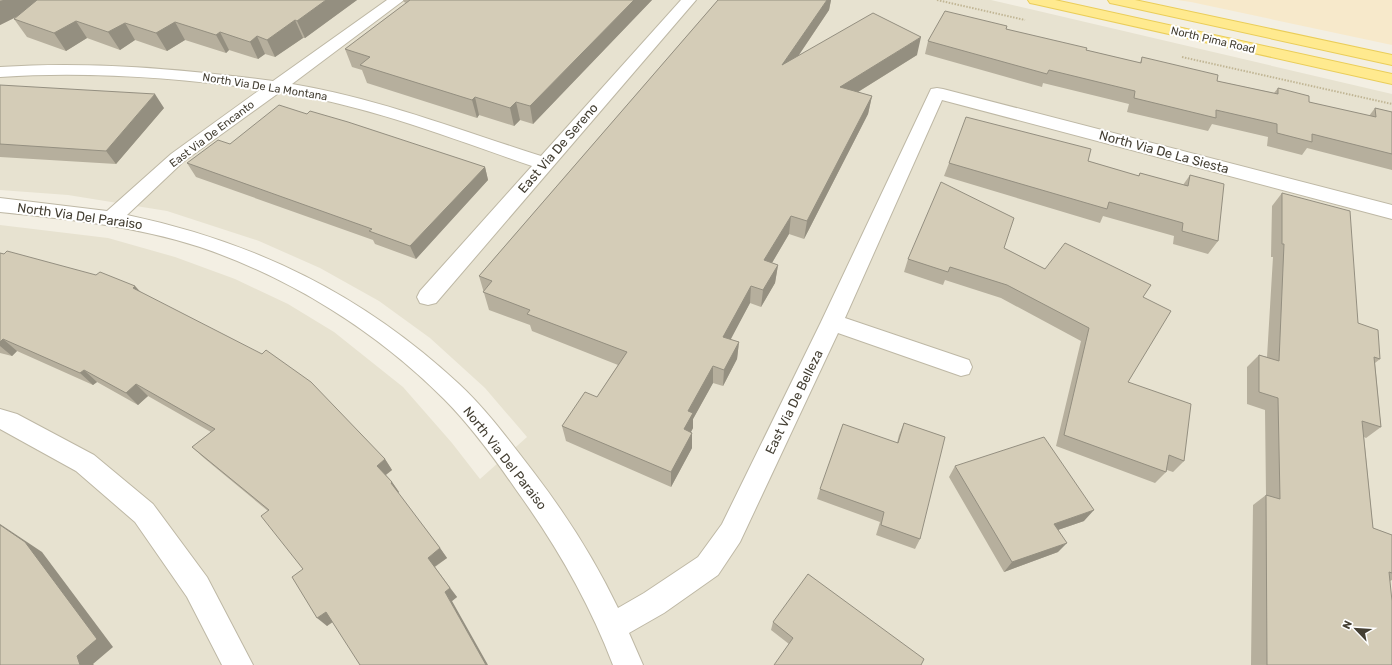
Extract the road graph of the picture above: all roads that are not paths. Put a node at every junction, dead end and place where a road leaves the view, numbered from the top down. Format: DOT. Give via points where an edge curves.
graph roads {
  1 [pos="396,0"];
  2 [pos="689,0"];
  3 [pos="1035,0"];
  4 [pos="1068,0"];
  5 [pos="1116,0"];
  6 [pos="1136,4"];
  7 [pos="1392,60"];
  8 [pos="0,72"];
  9 [pos="1392,79"];
  10 [pos="278,86"];
  11 [pos="937,93"];
  12 [pos="545,164"];
  13 [pos="0,206"];
  14 [pos="1392,212"];
  15 [pos="111,218"];
  16 [pos="428,296"];
  17 [pos="832,322"];
  18 [pos="960,367"];
  19 [pos="0,419"];
  20 [pos="613,626"];
  21 [pos="238,665"];
  22 [pos="628,665"];
  1 -- 10 [label="street, East Via De Encanto"];
  2 -- 12 [label="street, East Via De Sereno"];
  3 -- 9 [label="main road, North Pima Road"];
  4 -- 6 [label="main road" via="1121,11"];
  5 -- 6 [label="main road, North Pima Road"];
  6 -- 7 [label="main road, North Pima Road"];
  8 -- 10 [label="street, North Via De La Montana" via="30,69 138,70"];
  10 -- 12 [label="street, North Via De La Montana" via="324,95 406,118"];
  10 -- 15 [label="street, East Via De Encanto" via="177,158"];
  11 -- 14 [label="street, North Via De La Siesta"];
  11 -- 17 [label="street, East Via De Belleza"];
  12 -- 16 [label="street, East Via De Sereno"];
  13 -- 15 [label="street, North Via Del Paraiso" via="58,210"];
  15 -- 20 [label="street, North Via Del Paraiso" via="166,230 221,247 280,271 353,311 406,351 452,393 494,439 554,521"];
  17 -- 18 [label="street"];
  17 -- 20 [label="street, East Via De Belleza" via="731,533 708,566"];
  19 -- 21 [label="street" via="85,463 144,513 197,587"];
  20 -- 22 [label="street"];
}
